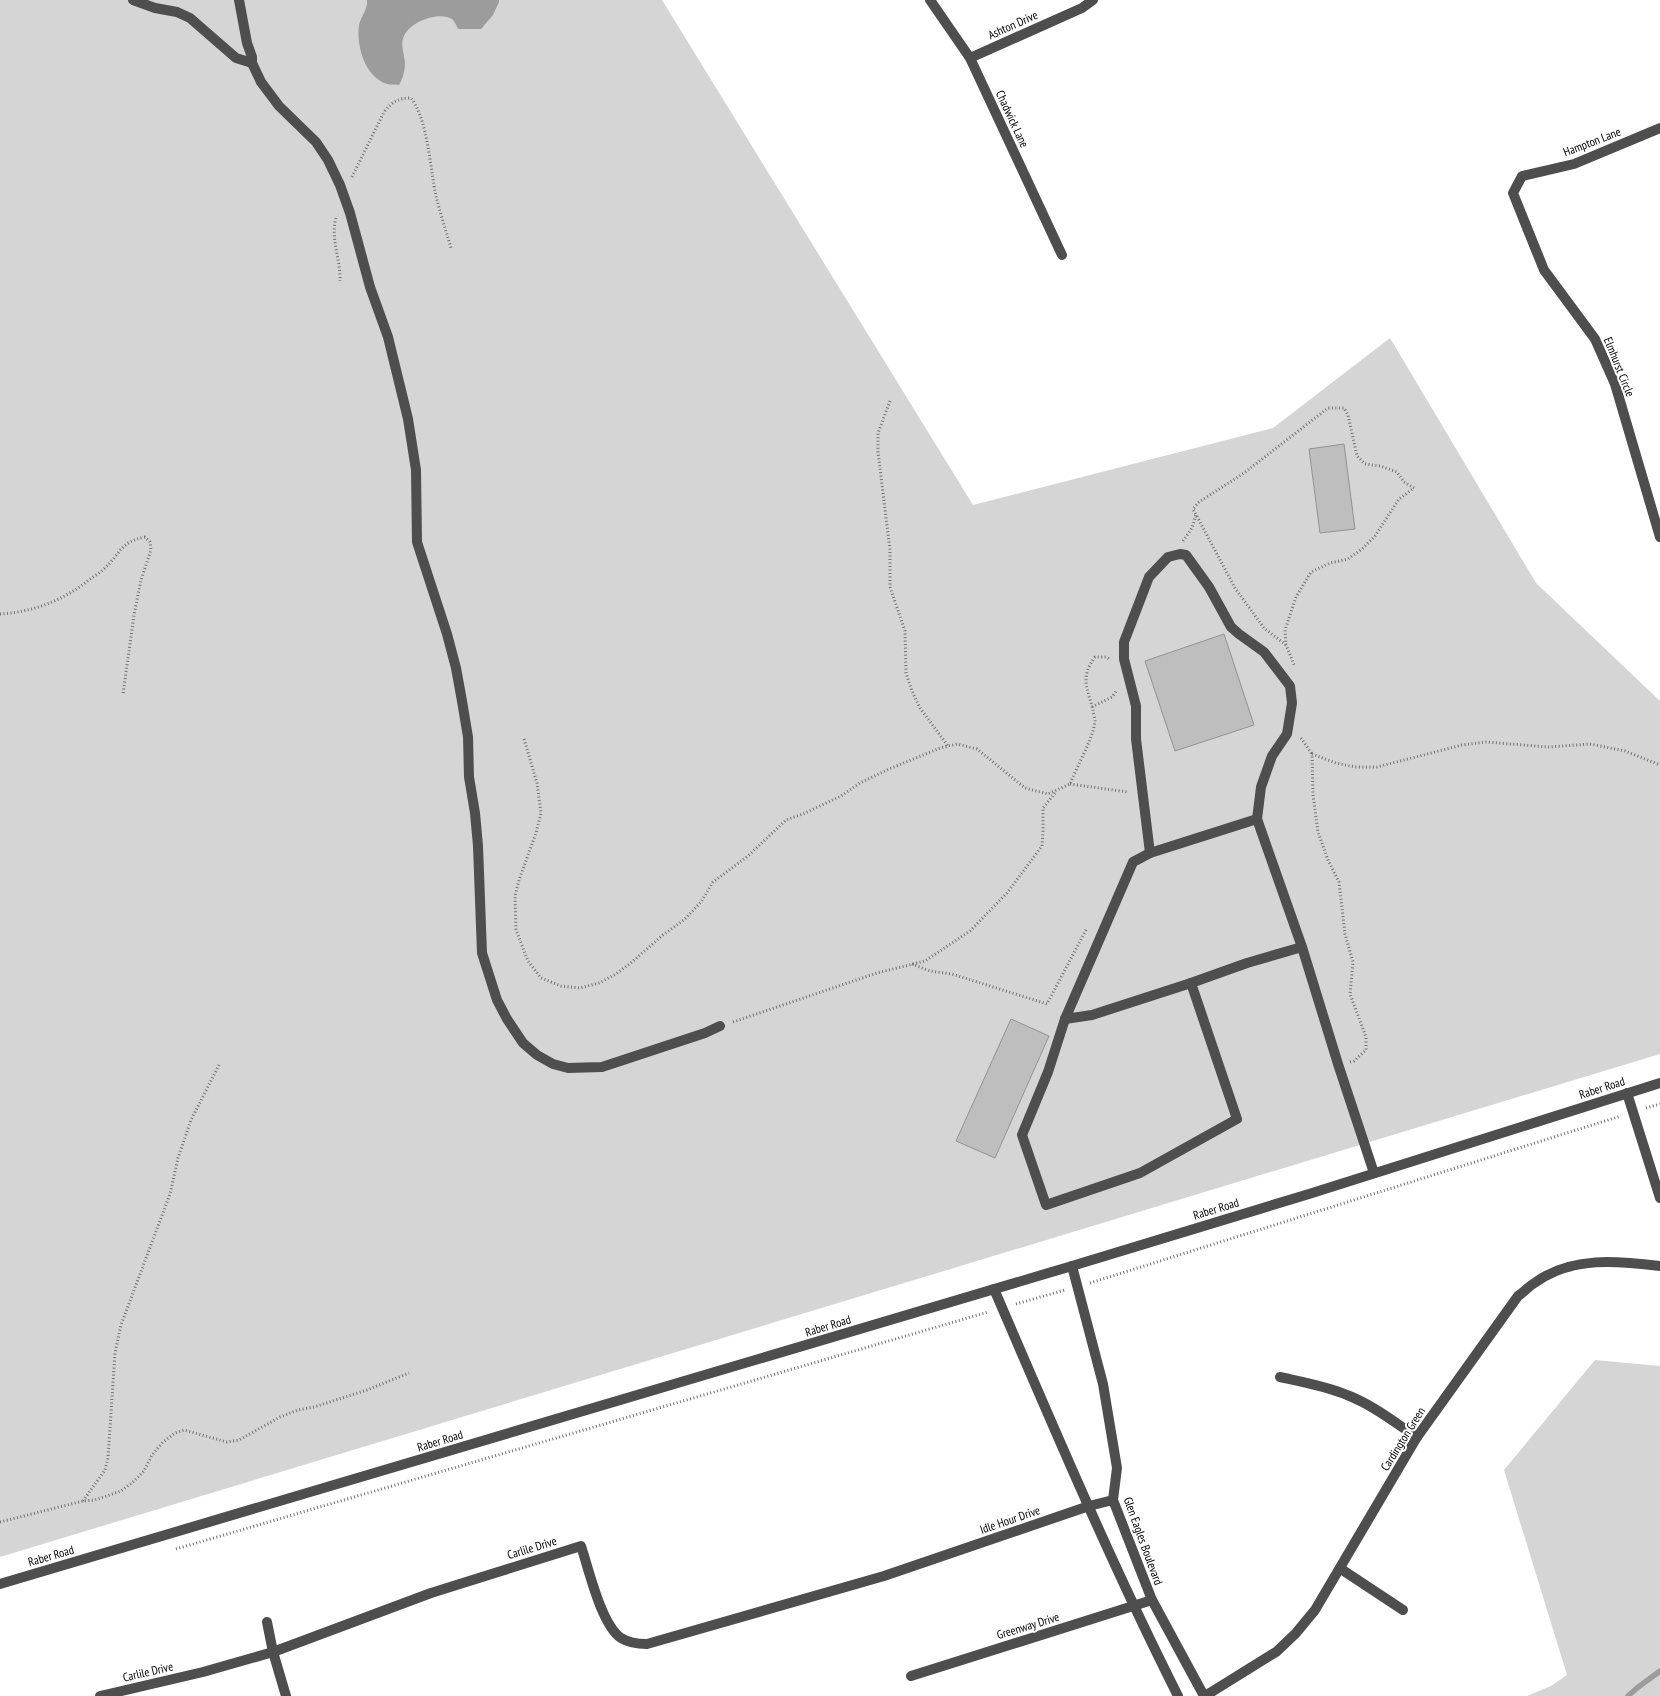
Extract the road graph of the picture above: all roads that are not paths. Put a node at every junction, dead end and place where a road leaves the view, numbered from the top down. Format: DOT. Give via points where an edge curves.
graph roads {
  1 [pos="133,0"];
  2 [pos="238,0"];
  3 [pos="930,0"];
  4 [pos="1093,0"];
  5 [pos="970,58"];
  6 [pos="252,63"];
  7 [pos="1660,128"];
  8 [pos="1513,193"];
  9 [pos="1062,255"];
  10 [pos="1660,537"];
  11 [pos="1257,818"];
  12 [pos="1150,853"];
  13 [pos="1302,946"];
  14 [pos="1191,983"];
  15 [pos="1065,1019"];
  16 [pos="720,1026"];
  17 [pos="1660,1083"];
  18 [pos="1626,1093"];
  19 [pos="1374,1173"];
  20 [pos="1660,1198"];
  21 [pos="1072,1266"];
  22 [pos="1660,1266"];
  23 [pos="994,1289"];
  24 [pos="1280,1377"];
  25 [pos="1417,1438"];
  26 [pos="1113,1500"];
  27 [pos="1089,1506"];
  28 [pos="916,1565"];
  29 [pos="1340,1569"];
  30 [pos="0,1584"];
  31 [pos="1152,1600"];
  32 [pos="1133,1606"];
  33 [pos="1403,1610"];
  34 [pos="267,1622"];
  35 [pos="273,1652"];
  36 [pos="911,1676"];
  37 [pos="100,1696"];
  38 [pos="286,1696"];
  39 [pos="1178,1696"];
  40 [pos="1204,1696"];
  1 -- 6 [label="street" via="190,18 236,58"];
  2 -- 6 [label="street"];
  3 -- 5 [label="street, Chadwick Lane"];
  4 -- 5 [label="street, Ashton Drive" via="1082,8"];
  5 -- 9 [label="street, Chadwick Lane"];
  6 -- 16 [label="street" via="279,106 316,142 328,160 344,195 370,287 388,336 408,419 416,470 418,542 456,668 468,737 469,777 478,846 482,953 507,1019 522,1043 537,1055 568,1068 602,1067"];
  7 -- 8 [label="street, Hampton Lane" via="1574,164 1522,176"];
  8 -- 10 [label="street, Elmhurst Circle" via="1544,270 1594,339 1615,384"];
  11 -- 12 [label="street"];
  11 -- 12 [label="street" via="1269,764 1287,734 1292,703 1290,686 1264,652 1231,627 1209,587 1186,555 1168,557 1149,577 1124,642 1124,659 1136,706 1136,738"];
  11 -- 13 [label="street"];
  12 -- 15 [label="street" via="1133,862"];
  13 -- 14 [label="street"];
  13 -- 19 [label="street"];
  14 -- 15 [label="street" via="1092,1015"];
  14 -- 15 [label="street" via="1237,1120 1140,1173 1046,1205 1022,1135"];
  17 -- 18 [label="street, Raber Road"];
  18 -- 19 [label="street, Raber Road"];
  18 -- 20 [label="street"];
  19 -- 21 [label="street, Raber Road"];
  21 -- 23 [label="street, Raber Road"];
  21 -- 26 [label="street, Glen Eagles Boulevard" via="1103,1384 1117,1468"];
  22 -- 25 [label="street, Cardington Green" via="1599,1262 1578,1264 1536,1281 1518,1296"];
  23 -- 27 [label="street"];
  23 -- 30 [label="street, Raber Road"];
  24 -- 25 [label="street" via="1348,1395 1374,1408"];
  25 -- 29 [label="street, Cardington Green"];
  26 -- 27 [label="street, Idle Hour Drive"];
  26 -- 31 [label="street, Glen Eagles Boulevard"];
  27 -- 28 [label="street, Idle Hour Drive"];
  27 -- 32 [label="street"];
  28 -- 35 [label="street, Carlile Drive" via="647,1644 634,1644 622,1639 605,1618 581,1546 430,1593"];
  29 -- 33 [label="street"];
  29 -- 40 [label="street, Cardington Green" via="1315,1610 1276,1652"];
  31 -- 32 [label="street, Greenway Drive"];
  31 -- 40 [label="street, Glen Eagles Boulevard"];
  32 -- 36 [label="street, Greenway Drive"];
  32 -- 39 [label="street"];
  34 -- 35 [label="street"];
  35 -- 37 [label="street, Carlile Drive"];
  35 -- 38 [label="street"];
}
